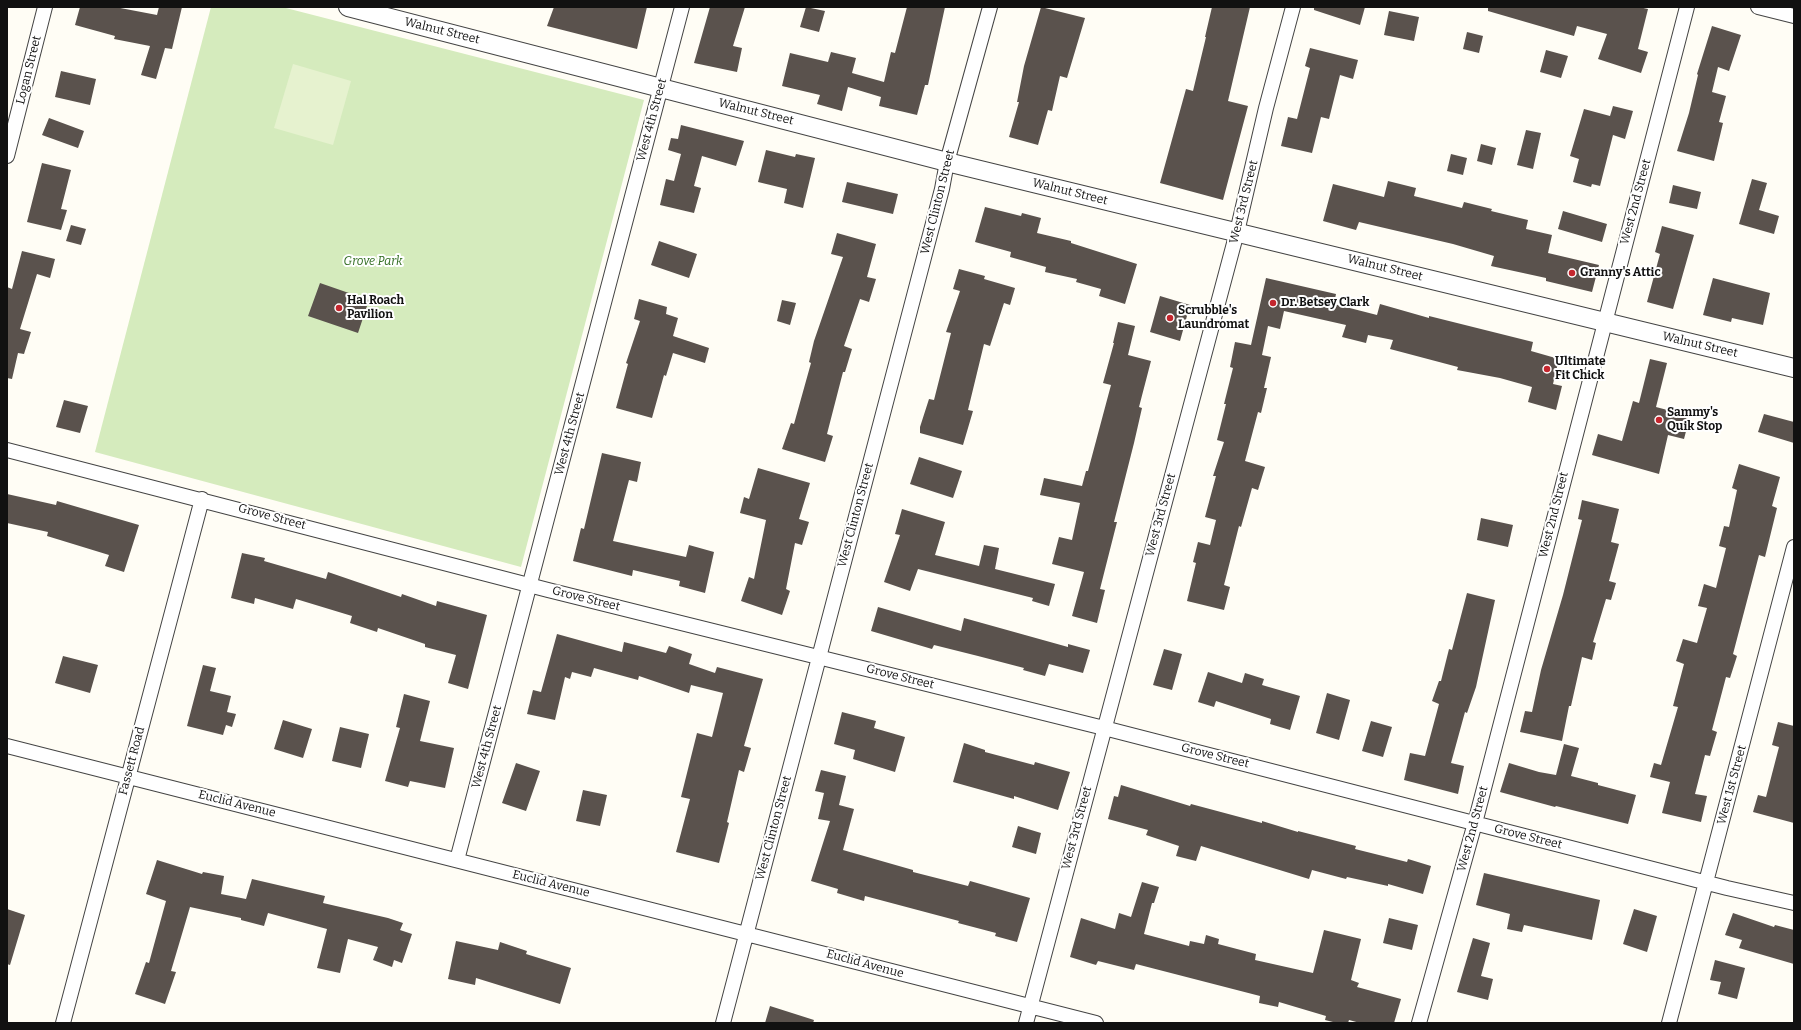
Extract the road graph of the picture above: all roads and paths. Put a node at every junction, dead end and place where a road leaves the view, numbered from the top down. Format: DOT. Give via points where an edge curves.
graph roads {
  1 [pos="46,7"];
  2 [pos="348,7"];
  3 [pos="682,7"];
  4 [pos="990,7"];
  5 [pos="1293,7"];
  6 [pos="1687,7"];
  7 [pos="1758,7"];
  8 [pos="1794,16"];
  9 [pos="660,88"];
  10 [pos="7,156"];
  11 [pos="948,162"];
  12 [pos="1238,232"];
  13 [pos="1604,323"];
  14 [pos="1794,368"];
  15 [pos="7,450"];
  16 [pos="202,499"];
  17 [pos="1794,547"];
  18 [pos="530,585"];
  19 [pos="819,657"];
  20 [pos="1104,728"];
  21 [pos="7,746"];
  22 [pos="128,777"];
  23 [pos="1475,823"];
  24 [pos="457,860"];
  25 [pos="1706,882"];
  26 [pos="1794,903"];
  27 [pos="746,933"];
  28 [pos="1030,1007"];
  29 [pos="63,1023"];
  30 [pos="723,1023"];
  31 [pos="1026,1023"];
  32 [pos="1096,1023"];
  33 [pos="1419,1023"];
  34 [pos="1669,1023"];
  1 -- 10 [label="street, Logan Street"];
  2 -- 9 [label="street, Walnut Street"];
  3 -- 9 [label="street, West 4th Street"];
  4 -- 11 [label="street, West Clinton Street"];
  5 -- 12 [label="street, West 3rd Street" via="1266,108"];
  6 -- 13 [label="street, West 2nd Street"];
  7 -- 8 [label="street"];
  9 -- 11 [label="street, Walnut Street"];
  9 -- 18 [label="street, West 4th Street"];
  11 -- 12 [label="street, Walnut Street"];
  11 -- 19 [label="street, West Clinton Street"];
  12 -- 13 [label="street, Walnut Street"];
  12 -- 20 [label="street, West 3rd Street"];
  13 -- 14 [label="street, Walnut Street"];
  13 -- 23 [label="street, West 2nd Street"];
  15 -- 16 [label="street, Grove Street"];
  16 -- 18 [label="street, Grove Street"];
  16 -- 22 [label="street, Fassett Road"];
  17 -- 25 [label="street, West 1st Street"];
  18 -- 19 [label="street, Grove Street"];
  18 -- 24 [label="street, West 4th Street"];
  19 -- 20 [label="street, Grove Street"];
  19 -- 27 [label="street, West Clinton Street"];
  20 -- 23 [label="street, Grove Street"];
  20 -- 28 [label="street, West 3rd Street"];
  21 -- 22 [label="street, Euclid Avenue"];
  22 -- 24 [label="street, Euclid Avenue"];
  22 -- 29 [label="street, Fassett Road"];
  23 -- 25 [label="street, Grove Street"];
  23 -- 33 [label="street, West 2nd Street"];
  24 -- 27 [label="street, Euclid Avenue"];
  25 -- 26 [label="street, Grove Street"];
  25 -- 34 [label="street, West 1st Street"];
  27 -- 28 [label="street, Euclid Avenue"];
  27 -- 30 [label="street, West Clinton Street"];
  28 -- 31 [label="street, West 3rd Street"];
  28 -- 32 [label="street, Euclid Avenue"];
}
